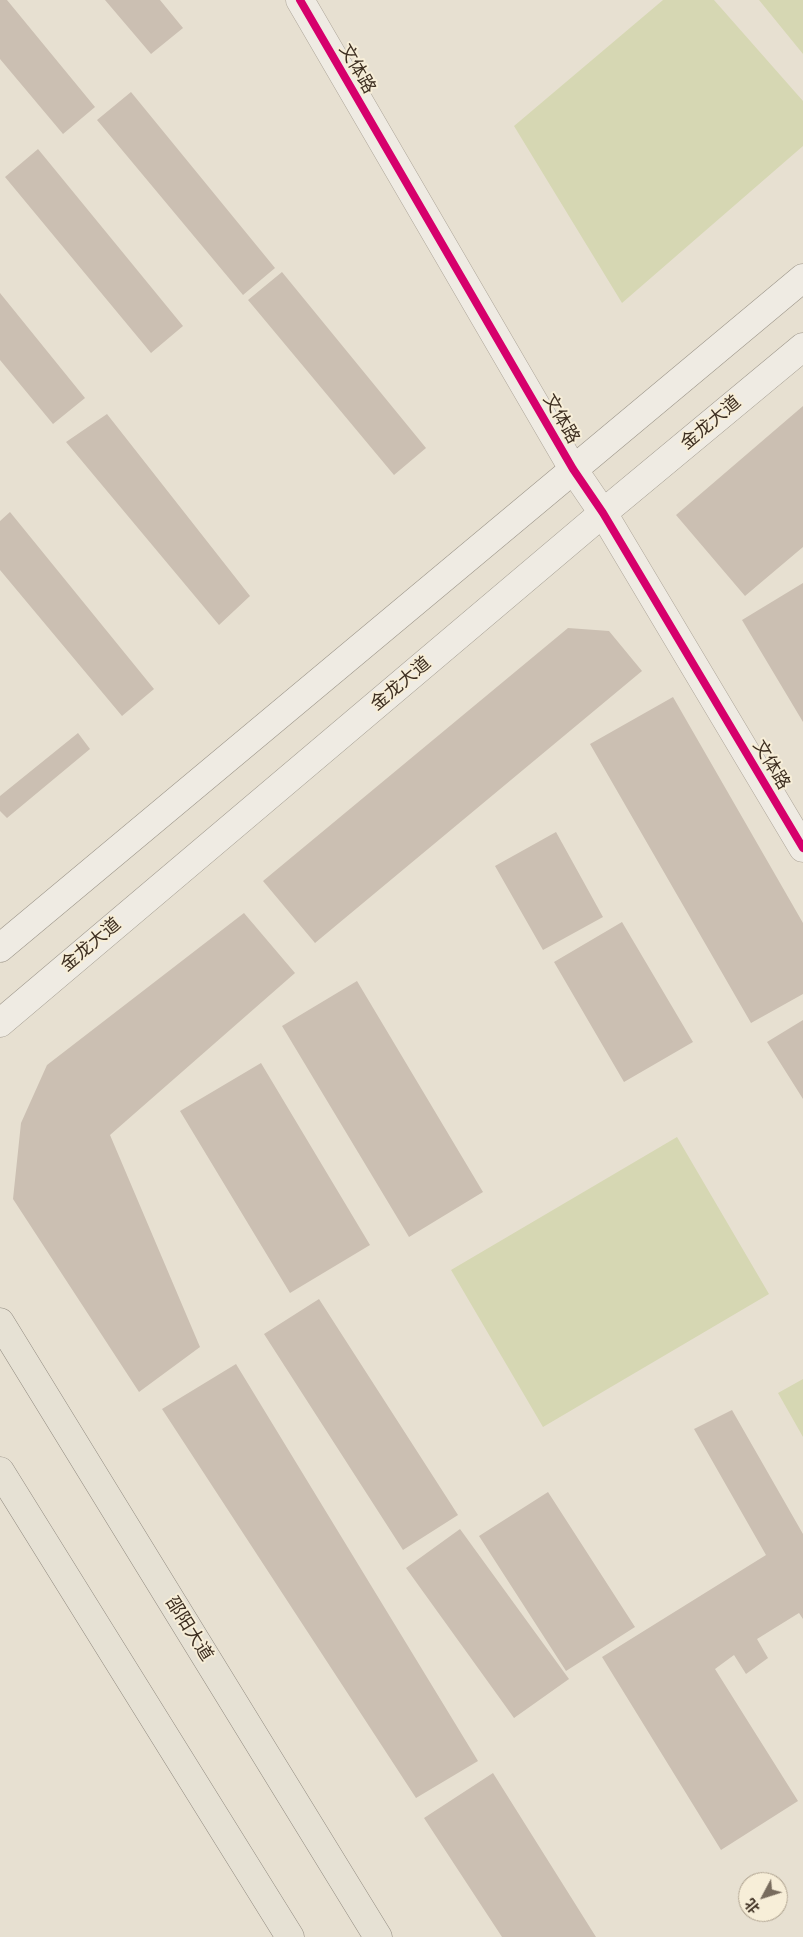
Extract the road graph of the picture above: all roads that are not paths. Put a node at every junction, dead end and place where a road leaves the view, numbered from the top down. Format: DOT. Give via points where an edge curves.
graph roads {
  1 [pos="300,0"];
  2 [pos="803,278"];
  3 [pos="803,347"];
  4 [pos="572,469"];
  5 [pos="603,513"];
  6 [pos="803,848"];
  7 [pos="0,948"];
  8 [pos="0,1023"];
  9 [pos="0,1322"];
  10 [pos="0,1471"];
  11 [pos="290,1937"];
  12 [pos="378,1937"];
  1 -- 4 [label="main road, 文体路"];
  2 -- 4 [label="main road"];
  3 -- 5 [label="main road, 金龙大道"];
  4 -- 5 [label="main road, 文体路"];
  4 -- 7 [label="main road"];
  5 -- 6 [label="main road, 文体路"];
  5 -- 8 [label="main road, 金龙大道"];
  9 -- 12 [label="main road, 邵阳大道"];
  10 -- 11 [label="main road"];
}
